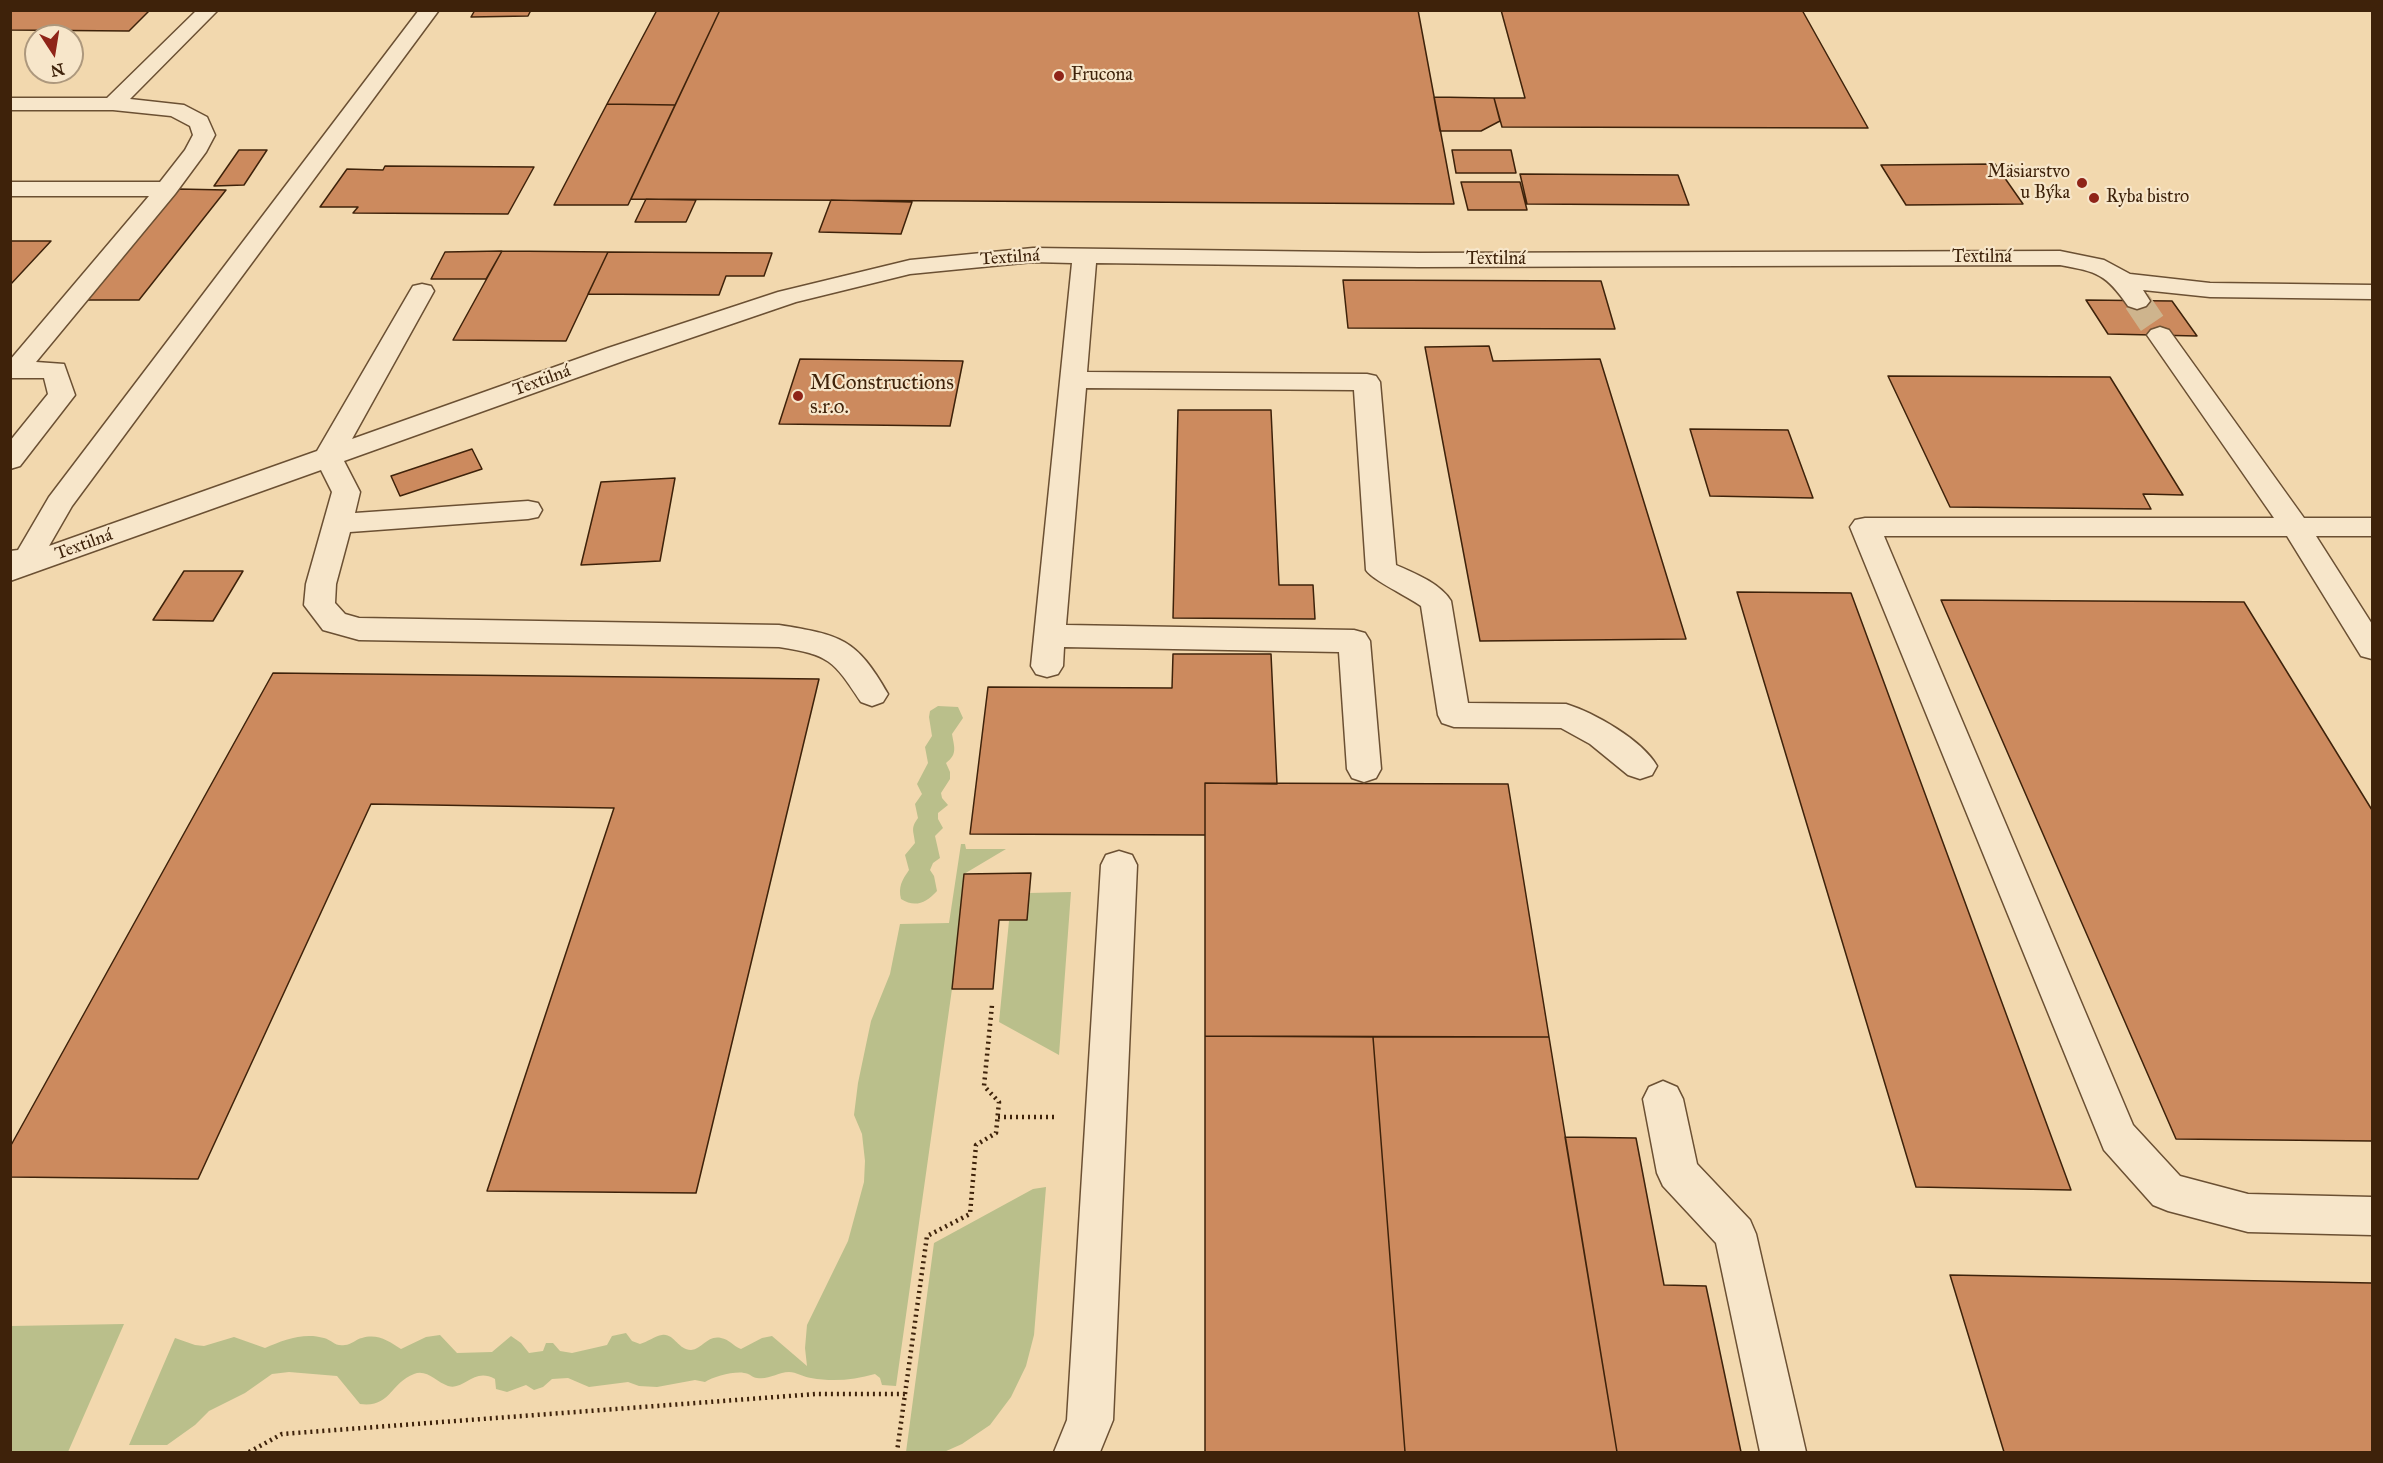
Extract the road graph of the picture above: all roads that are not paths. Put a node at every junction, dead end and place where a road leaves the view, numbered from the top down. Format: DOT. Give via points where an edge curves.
graph roads {
  1 [pos="209,10"];
  2 [pos="430,10"];
  3 [pos="10,104"];
  4 [pos="113,104"];
  5 [pos="10,189"];
  6 [pos="167,189"];
  7 [pos="1085,255"];
  8 [pos="422,291"];
  9 [pos="2373,292"];
  10 [pos="2160,335"];
  11 [pos="13,370"];
  12 [pos="1074,380"];
  13 [pos="328,457"];
  14 [pos="10,460"];
  15 [pos="528,510"];
  16 [pos="337,524"];
  17 [pos="2295,526"];
  18 [pos="2373,527"];
  19 [pos="15,564"];
  20 [pos="2373,648"];
  21 [pos="872,694"];
  22 [pos="1640,766"];
  23 [pos="1364,769"];
  24 [pos="1119,864"];
  25 [pos="1663,1100"];
  26 [pos="2373,1216"];
  27 [pos="1077,1452"];
  28 [pos="1783,1452"];
  1 -- 4 [label="lane"];
  2 -- 19 [label="lane"];
  3 -- 4 [label="lane"];
  4 -- 6 [label="lane" via="176,110 199,122 204,135"];
  5 -- 6 [label="lane"];
  6 -- 11 [label="lane"];
  7 -- 9 [label="lane, Textilná" via="1419,260 2060,258 2104,267 2132,291"];
  7 -- 12 [label="lane"];
  7 -- 13 [label="lane, Textilná" via="971,260 910,267 838,283 617,354"];
  8 -- 13 [label="lane"];
  10 -- 17 [label="lane"];
  11 -- 14 [label="lane" via="55,370 62,395"];
  12 -- 22 [label="lane" via="1367,382 1381,570 1436,602 1454,716 1566,716 1602,735"];
  12 -- 23 [label="lane" via="1048,651 1354,641"];
  13 -- 16 [label="lane" via="346,492"];
  13 -- 19 [label="lane, Textilná"];
  15 -- 16 [label="lane"];
  16 -- 21 [label="lane" via="319,605 334,622 358,629 779,636 823,643 850,661"];
  17 -- 18 [label="lane"];
  17 -- 20 [label="lane"];
  17 -- 26 [label="lane" via="1865,527 2118,1137 2168,1192 2248,1213"];
  24 -- 27 [label="lane" via="1090,1420"];
  25 -- 28 [label="lane" via="1678,1173 1735,1234"];
}
